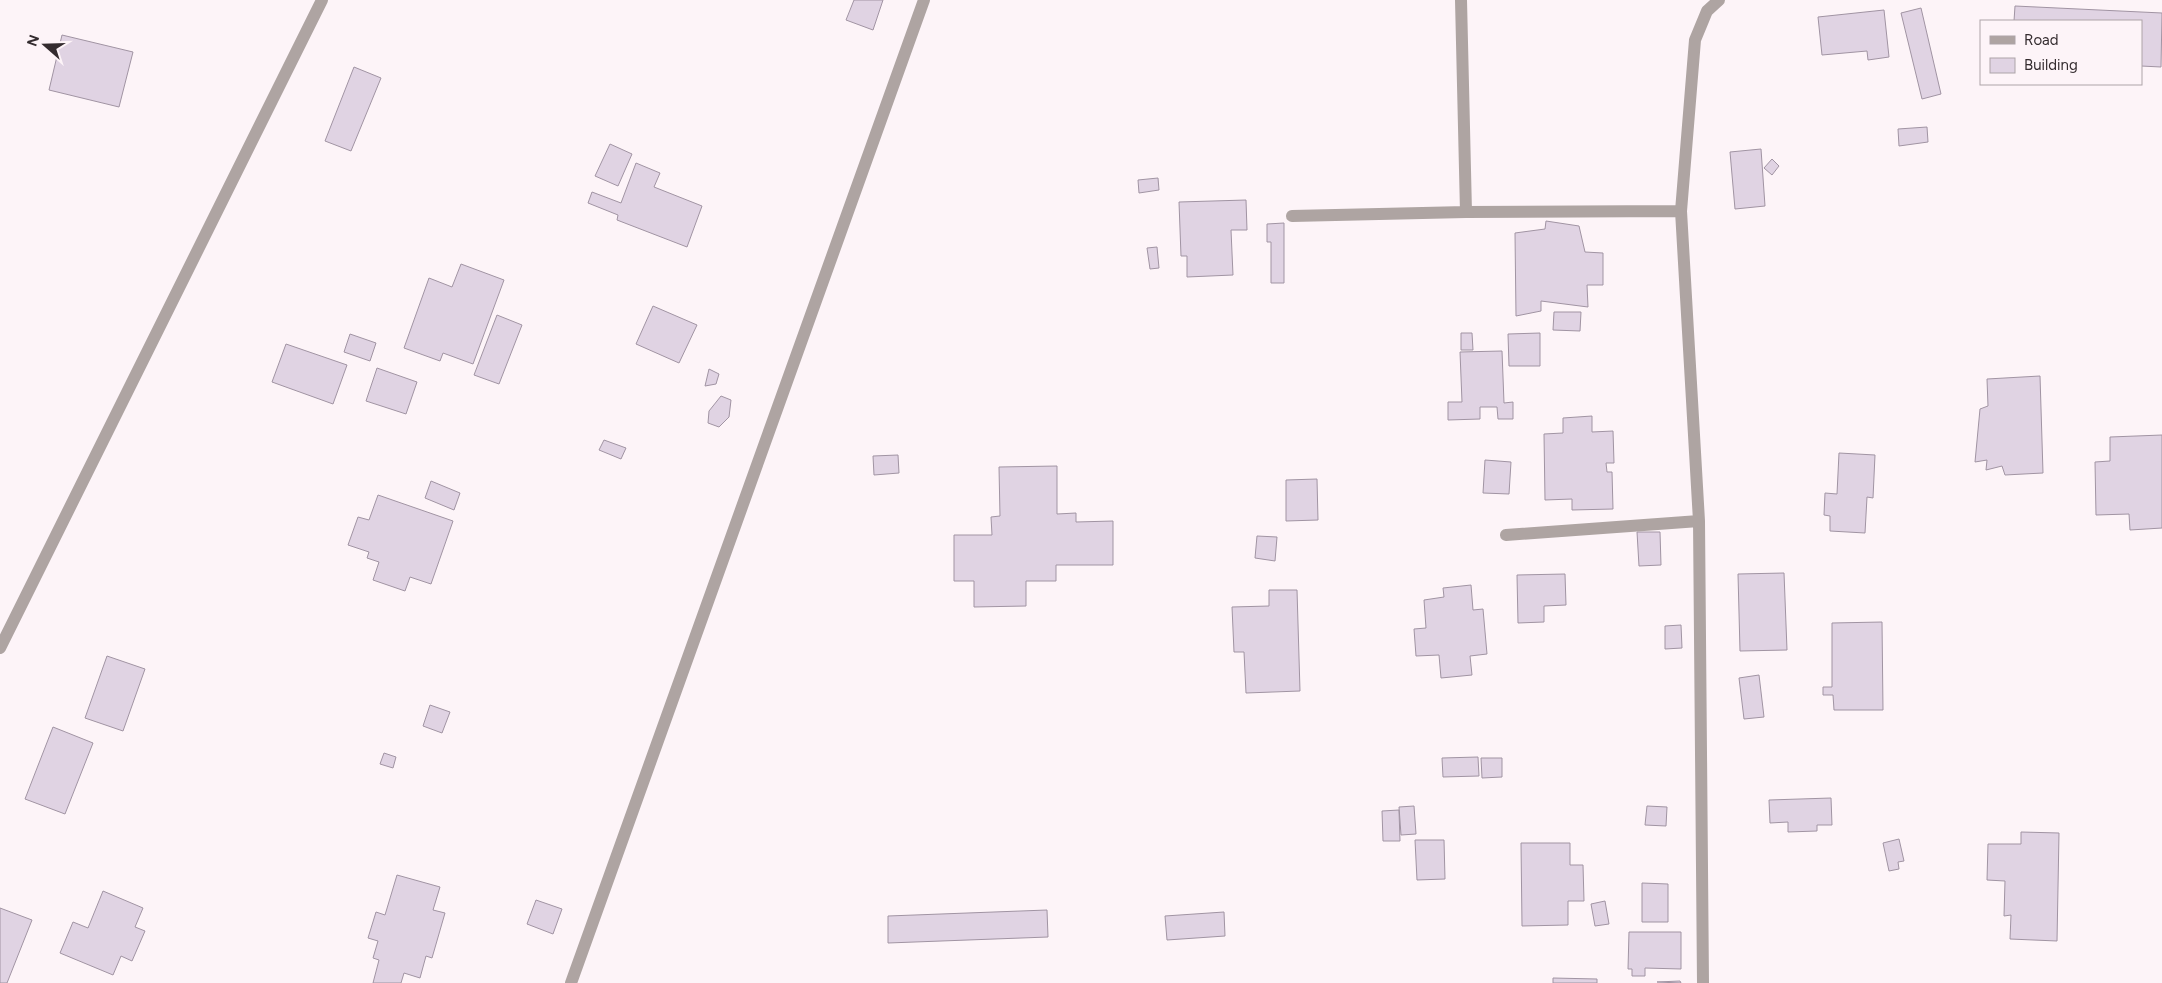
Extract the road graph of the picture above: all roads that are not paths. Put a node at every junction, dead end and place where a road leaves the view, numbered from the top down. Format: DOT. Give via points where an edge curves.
graph roads {
  1 [pos="322,0"];
  2 [pos="924,0"];
  3 [pos="1461,0"];
  4 [pos="1719,0"];
  5 [pos="1682,211"];
  6 [pos="1466,212"];
  7 [pos="1292,216"];
  8 [pos="1699,521"];
  9 [pos="1506,536"];
  10 [pos="0,648"];
  11 [pos="571,983"];
  12 [pos="1703,983"];
  1 -- 10 [label="street"];
  2 -- 11 [label="street"];
  3 -- 6 [label="street"];
  4 -- 5 [label="street" via="1707,11 1695,40"];
  5 -- 6 [label="street"];
  5 -- 8 [label="street"];
  6 -- 7 [label="street"];
  8 -- 9 [label="street"];
  8 -- 12 [label="street"];
}
